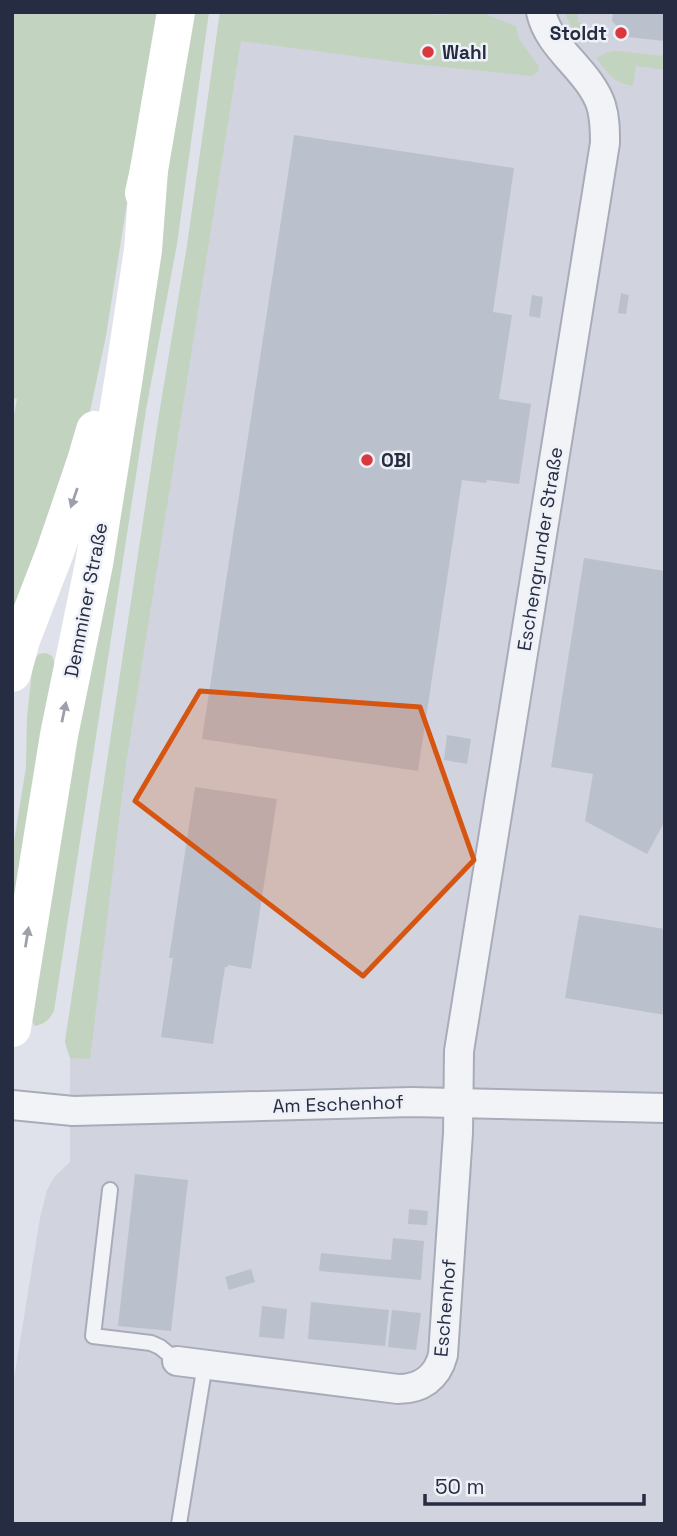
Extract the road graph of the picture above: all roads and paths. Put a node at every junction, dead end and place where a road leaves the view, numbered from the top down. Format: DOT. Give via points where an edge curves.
graph roads {
  1 [pos="176,12"];
  2 [pos="541,12"];
  3 [pos="149,170"];
  4 [pos="12,673"];
  5 [pos="12,1028"];
  6 [pos="458,1103"];
  7 [pos="12,1105"];
  8 [pos="665,1108"];
  9 [pos="110,1190"];
  10 [pos="191,1362"];
  11 [pos="179,1524"];
  1 -- 3 [label="main road, Demminer Straße"];
  2 -- 6 [label="street, Eschengrunder Straße" via="600,103 606,144 459,1051"];
  3 -- 4 [label="main road, Demminer Straße, one-way" via="102,404"];
  5 -- 3 [label="main road, Demminer Straße, one-way" via="122,389 143,250"];
  6 -- 7 [label="street, Am Eschenhof" via="116,1111"];
  6 -- 8 [label="street, Am Eschenhof"];
  6 -- 10 [label="street, Eschenhof" via="443,1355 429,1381 398,1389"];
  9 -- 10 [label="lane" via="93,1336 151,1343"];
  10 -- 11 [label="lane"];
}
